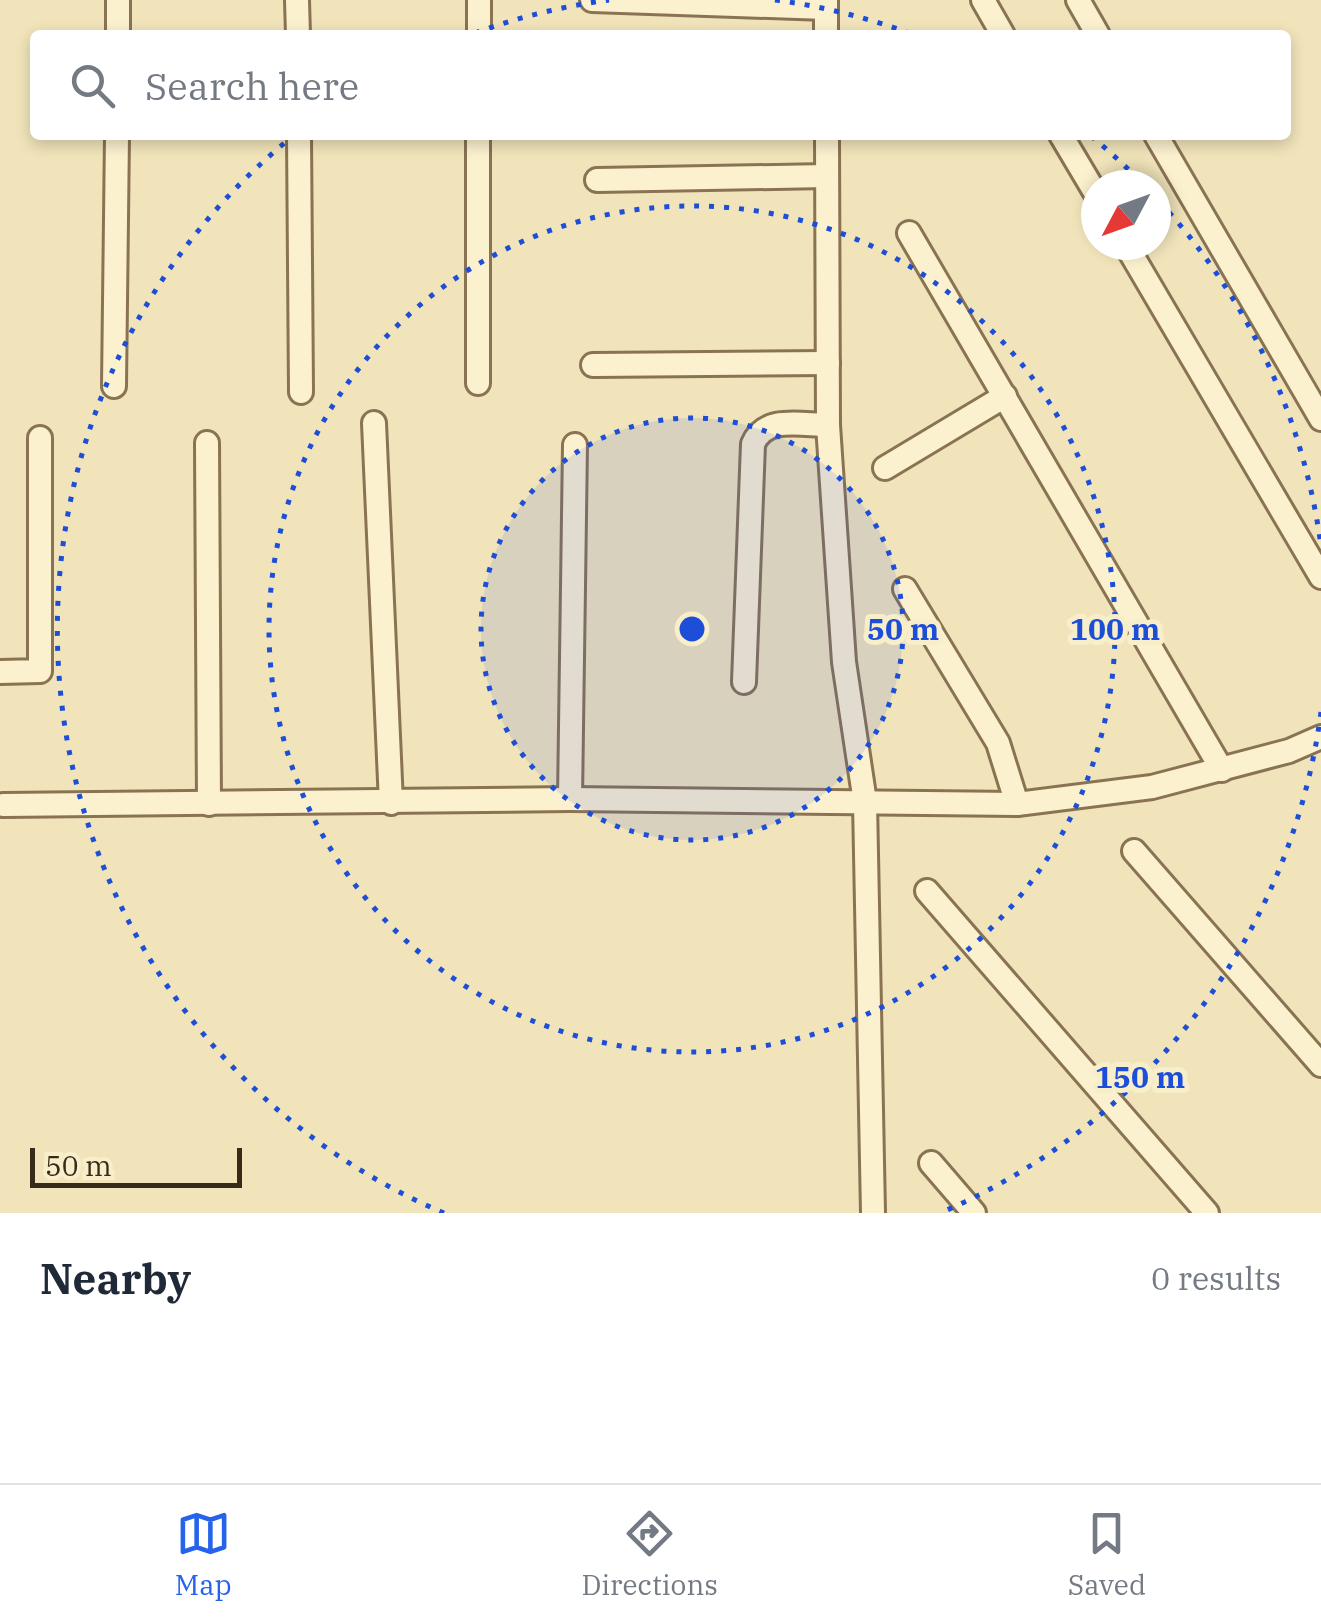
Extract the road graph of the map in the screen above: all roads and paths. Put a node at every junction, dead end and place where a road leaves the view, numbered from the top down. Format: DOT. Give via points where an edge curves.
graph roads {
  1 [pos="118,0"];
  2 [pos="298,0"];
  3 [pos="479,0"];
  4 [pos="592,0"];
  5 [pos="983,0"];
  6 [pos="1078,0"];
  7 [pos="826,4"];
  8 [pos="118,30"];
  9 [pos="298,30"];
  10 [pos="478,30"];
  11 [pos="826,30"];
  12 [pos="1000,30"];
  13 [pos="1095,30"];
  14 [pos="116,140"];
  15 [pos="299,140"];
  16 [pos="478,140"];
  17 [pos="827,140"];
  18 [pos="1065,140"];
  19 [pos="1159,140"];
  20 [pos="1082,170"];
  21 [pos="827,176"];
  22 [pos="597,180"];
  23 [pos="909,233"];
  24 [pos="1135,260"];
  25 [pos="828,362"];
  26 [pos="593,365"];
  27 [pos="478,382"];
  28 [pos="114,386"];
  29 [pos="301,392"];
  30 [pos="1005,396"];
  31 [pos="1321,418"];
  32 [pos="374,423"];
  33 [pos="828,425"];
  34 [pos="40,438"];
  35 [pos="208,443"];
  36 [pos="575,445"];
  37 [pos="885,468"];
  38 [pos="1321,577"];
  39 [pos="905,588"];
  40 [pos="0,672"];
  41 [pos="744,682"];
  42 [pos="1321,737"];
  43 [pos="1222,770"];
  44 [pos="570,799"];
  45 [pos="866,802"];
  46 [pos="391,803"];
  47 [pos="209,804"];
  48 [pos="1017,804"];
  49 [pos="1,808"];
  50 [pos="1134,851"];
  51 [pos="927,891"];
  52 [pos="1321,1065"];
  53 [pos="931,1163"];
  54 [pos="873,1213"];
  55 [pos="974,1213"];
  56 [pos="1208,1213"];
  1 -- 8 [label="street"];
  2 -- 9 [label="street"];
  3 -- 10 [label="street"];
  4 -- 7 [label="street"];
  5 -- 12 [label="street"];
  6 -- 13 [label="street"];
  7 -- 11 [label="street"];
  14 -- 28 [label="street"];
  15 -- 29 [label="street"];
  16 -- 27 [label="street"];
  17 -- 21 [label="street"];
  18 -- 20 [label="street"];
  19 -- 31 [label="street"];
  21 -- 22 [label="street"];
  21 -- 25 [label="street"];
  23 -- 30 [label="street"];
  24 -- 38 [label="street"];
  25 -- 26 [label="street"];
  25 -- 33 [label="street"];
  30 -- 37 [label="street"];
  30 -- 43 [label="street"];
  32 -- 46 [label="street"];
  33 -- 41 [label="street" via="767,425 753,444"];
  33 -- 45 [label="street" via="844,662"];
  34 -- 40 [label="street" via="40,671"];
  35 -- 47 [label="street"];
  36 -- 44 [label="street"];
  39 -- 48 [label="street" via="998,743"];
  42 -- 43 [label="street"];
  43 -- 48 [label="street" via="1093,797"];
  44 -- 45 [label="street"];
  44 -- 46 [label="street"];
  45 -- 48 [label="street"];
  45 -- 54 [label="street"];
  46 -- 47 [label="street"];
  47 -- 49 [label="street"];
  50 -- 52 [label="street"];
  51 -- 56 [label="street"];
  53 -- 55 [label="street"];
}
